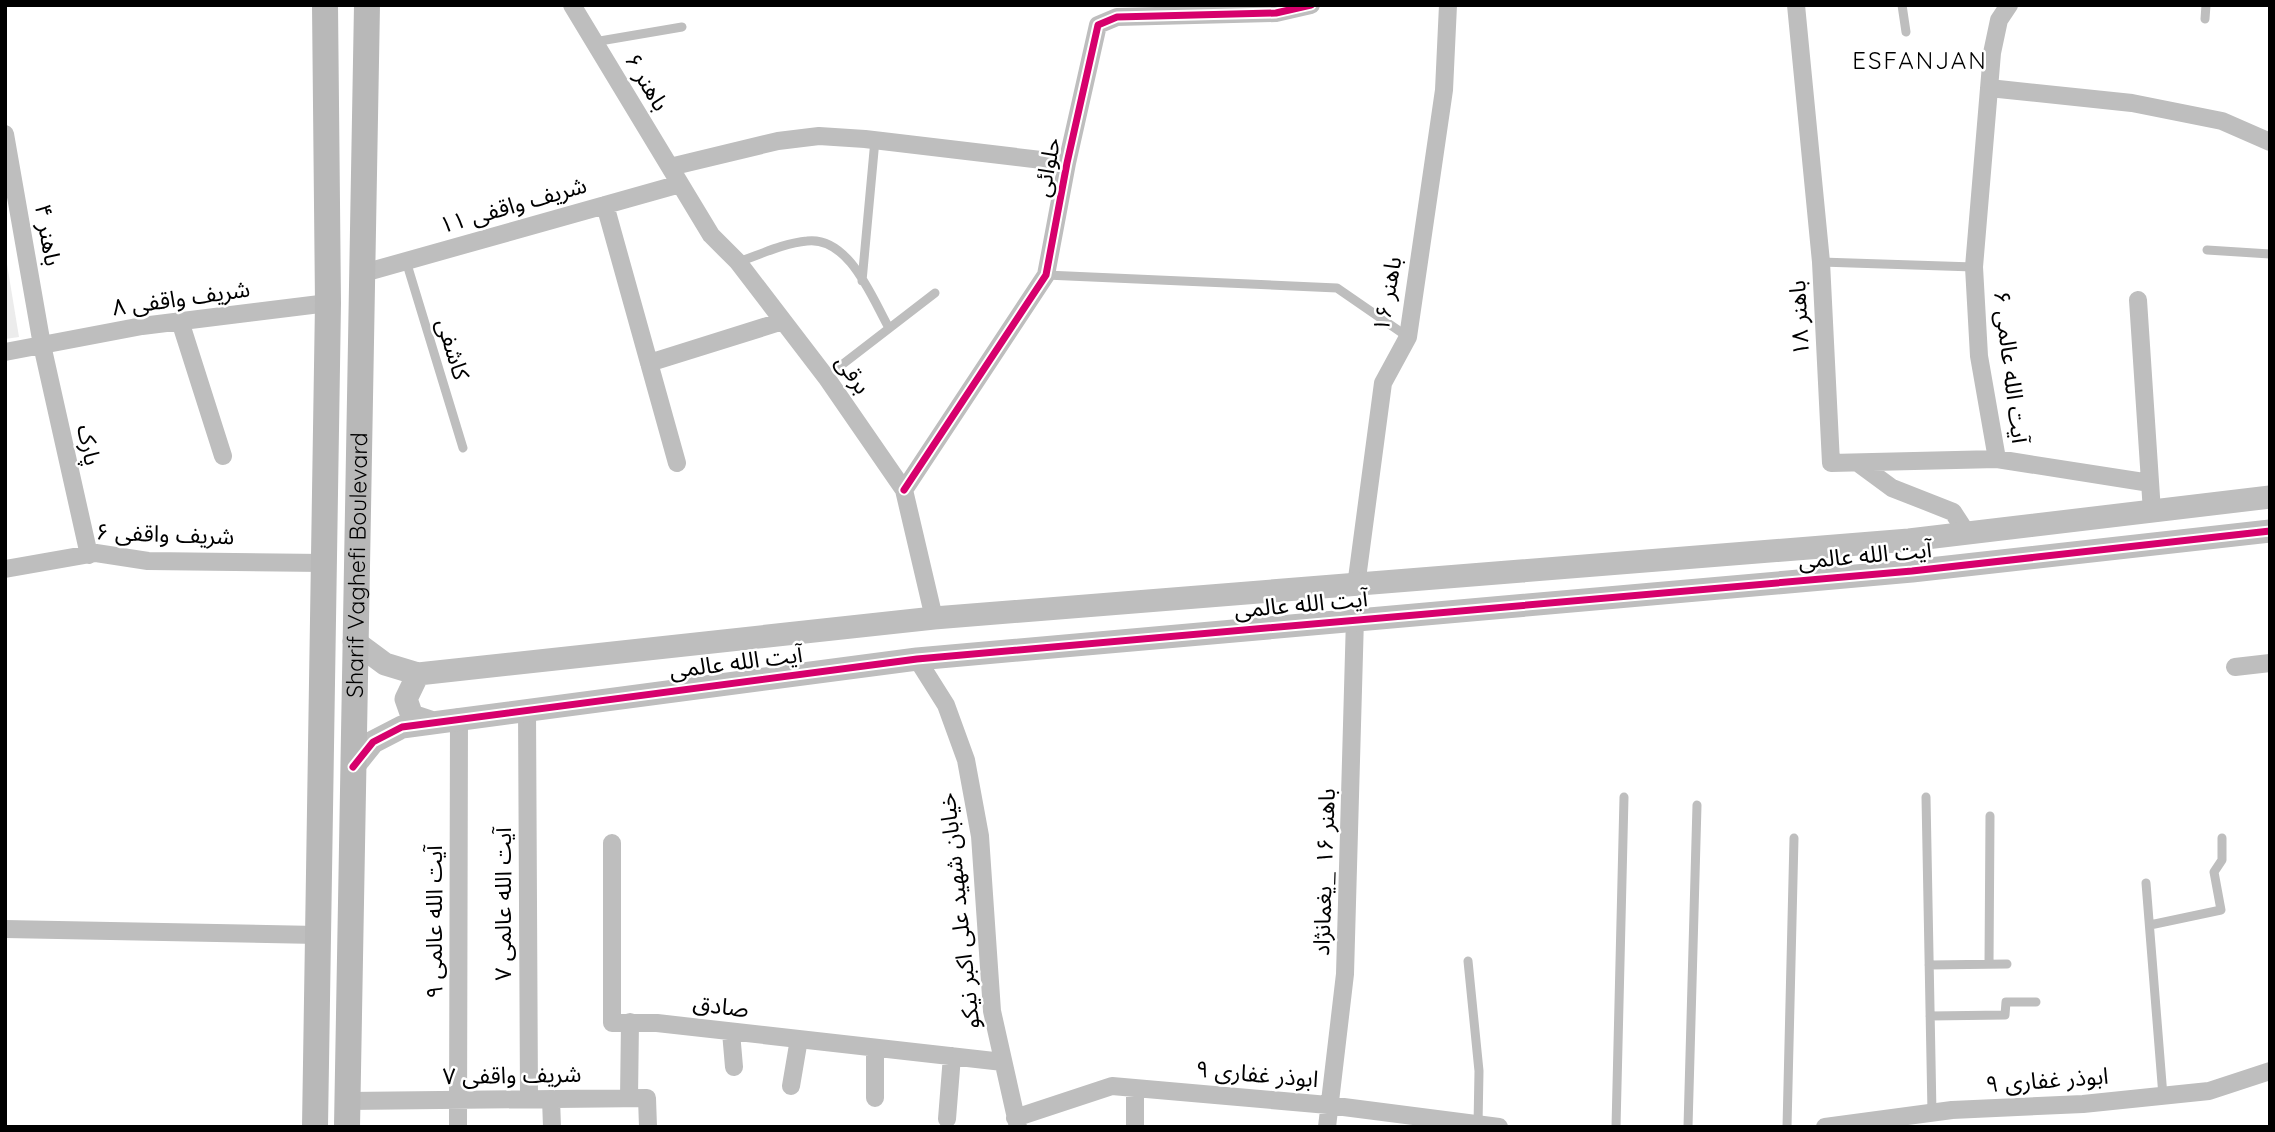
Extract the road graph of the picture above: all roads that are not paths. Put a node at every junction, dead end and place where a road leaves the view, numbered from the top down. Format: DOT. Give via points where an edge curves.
graph roads {
  1 [pos="325,5"];
  2 [pos="367,5"];
  3 [pos="572,5"];
  4 [pos="1311,5"];
  5 [pos="1448,5"];
  6 [pos="1796,5"];
  7 [pos="1902,5"];
  8 [pos="2009,5"];
  9 [pos="2206,5"];
  10 [pos="2205,19"];
  11 [pos="682,27"];
  12 [pos="1906,32"];
  13 [pos="594,42"];
  14 [pos="1989,88"];
  15 [pos="5,134"];
  16 [pos="875,140"];
  17 [pos="2270,142"];
  18 [pos="1067,163"];
  19 [pos="670,167"];
  20 [pos="680,184"];
  21 [pos="605,205"];
  22 [pos="2207,250"];
  23 [pos="2270,254"];
  24 [pos="406,261"];
  25 [pos="738,262"];
  26 [pos="1821,262"];
  27 [pos="1974,267"];
  28 [pos="360,274"];
  29 [pos="1046,275"];
  30 [pos="862,281"];
  31 [pos="935,293"];
  32 [pos="2138,300"];
  33 [pos="328,303"];
  34 [pos="180,321"];
  35 [pos="783,321"];
  36 [pos="889,328"];
  37 [pos="1408,337"];
  38 [pos="42,345"];
  39 [pos="5,352"];
  40 [pos="649,363"];
  41 [pos="826,377"];
  42 [pos="463,448"];
  43 [pos="223,456"];
  44 [pos="1997,459"];
  45 [pos="677,463"];
  46 [pos="1858,463"];
  47 [pos="2150,484"];
  48 [pos="904,490"];
  49 [pos="2270,497"];
  50 [pos="2152,512"];
  51 [pos="2270,531"];
  52 [pos="1966,533"];
  53 [pos="1909,540"];
  54 [pos="89,555"];
  55 [pos="324,563"];
  56 [pos="5,569"];
  57 [pos="1912,571"];
  58 [pos="1356,586"];
  59 [pos="934,618"];
  60 [pos="1355,618"];
  61 [pos="354,641"];
  62 [pos="917,659"];
  63 [pos="2270,663"];
  64 [pos="2235,667"];
  65 [pos="418,674"];
  66 [pos="527,709"];
  67 [pos="459,717"];
  68 [pos="430,722"];
  69 [pos="353,767"];
  70 [pos="1624,797"];
  71 [pos="1926,797"];
  72 [pos="1697,805"];
  73 [pos="1990,816"];
  74 [pos="1794,838"];
  75 [pos="2221,838"];
  76 [pos="612,843"];
  77 [pos="2146,883"];
  78 [pos="2150,925"];
  79 [pos="5,929"];
  80 [pos="318,935"];
  81 [pos="1468,961"];
  82 [pos="1989,964"];
  83 [pos="2007,964"];
  84 [pos="1929,965"];
  85 [pos="2036,1002"];
  86 [pos="1930,1016"];
  87 [pos="629,1022"];
  88 [pos="731,1032"];
  89 [pos="799,1039"];
  90 [pos="876,1048"];
  91 [pos="952,1056"];
  92 [pos="1003,1062"];
  93 [pos="734,1067"];
  94 [pos="2270,1071"];
  95 [pos="791,1086"];
  96 [pos="1135,1088"];
  97 [pos="2163,1096"];
  98 [pos="629,1098"];
  99 [pos="875,1098"];
  100 [pos="458,1099"];
  101 [pos="529,1099"];
  102 [pos="551,1099"];
  103 [pos="1328,1105"];
  104 [pos="1932,1113"];
  105 [pos="347,1114"];
  106 [pos="947,1119"];
  107 [pos="1016,1122"];
  108 [pos="1907,1122"];
  109 [pos="1478,1126"];
  110 [pos="315,1127"];
  111 [pos="458,1127"];
  112 [pos="552,1127"];
  113 [pos="648,1127"];
  114 [pos="1135,1127"];
  115 [pos="1327,1127"];
  116 [pos="1499,1127"];
  117 [pos="1616,1127"];
  118 [pos="1688,1127"];
  119 [pos="1787,1127"];
  120 [pos="1825,1127"];
  1 -- 33 [label="main road, Sharif Vaghefi Boulevard"];
  2 -- 28 [label="main road, Sharif Vaghefi Boulevard"];
  3 -- 13 [label="street, باهنر ۶"];
  4 -- 18 [label="street, حلوائی" via="1276,13 1117,17 1098,26"];
  5 -- 37 [label="street, باهنر ۱۶" via="1444,90"];
  6 -- 26 [label="street, باهنر ۱۸"];
  7 -- 12 [label="lane"];
  8 -- 14 [label="street, آیت الله عالمی ۶" via="1999,20"];
  9 -- 10 [label="lane"];
  11 -- 13 [label="lane"];
  13 -- 19 [label="street, باهنر ۶"];
  14 -- 17 [label="street" via="2132,103 2222,121"];
  14 -- 27 [label="street, آیت الله عالمی ۶"];
  15 -- 38 [label="street, باهنر ۴"];
  16 -- 18 [label="street"];
  16 -- 19 [label="street" via="819,136 778,141"];
  16 -- 30 [label="lane"];
  18 -- 29 [label="street, حلوائی"];
  19 -- 20 [label="street, باهنر ۶"];
  20 -- 21 [label="street, شریف واقفی ۱۱"];
  20 -- 25 [label="street, برقی" via="711,235"];
  21 -- 24 [label="street, شریف واقفی ۱۱"];
  21 -- 40 [label="street"];
  22 -- 23 [label="lane"];
  24 -- 28 [label="street, شریف واقفی ۱۱"];
  24 -- 42 [label="lane, کاشفی"];
  25 -- 30 [label="lane" via="807,241 828,243 841,252"];
  25 -- 35 [label="street, برقی"];
  26 -- 27 [label="lane"];
  26 -- 46 [label="street, باهنر ۱۸" via="1831,463"];
  27 -- 44 [label="street, آیت الله عالمی ۶" via="1979,356"];
  28 -- 61 [label="main road, Sharif Vaghefi Boulevard"];
  29 -- 37 [label="lane" via="1336,288"];
  29 -- 48 [label="street, حلوائی"];
  30 -- 36 [label="lane"];
  31 -- 36 [label="lane"];
  32 -- 47 [label="street"];
  33 -- 34 [label="street, شریف واقفی ۸"];
  33 -- 55 [label="main road, Sharif Vaghefi Boulevard"];
  34 -- 38 [label="street, شریف واقفی ۸"];
  34 -- 43 [label="street"];
  35 -- 40 [label="street"];
  35 -- 41 [label="street, برقی"];
  36 -- 41 [label="lane"];
  37 -- 58 [label="street, باهنر ۱۶" via="1384,383"];
  38 -- 39 [label="street, شریف واقفی ۸"];
  38 -- 54 [label="street, پارک"];
  40 -- 45 [label="street"];
  41 -- 48 [label="street, برقی"];
  44 -- 46 [label="street, باهنر ۱۸"];
  44 -- 47 [label="street, آیت الله عالمی ۶"];
  46 -- 52 [label="street" via="1892,488 1953,512"];
  47 -- 50 [label="street"];
  48 -- 59 [label="street, برقی"];
  49 -- 50 [label="street, آیت الله عالمی"];
  50 -- 52 [label="street, آیت الله عالمی"];
  51 -- 57 [label="street, آیت الله عالمی"];
  52 -- 53 [label="street, آیت الله عالمی"];
  53 -- 57 [label="street"];
  53 -- 58 [label="street, آیت الله عالمی"];
  54 -- 55 [label="street, شریف واقفی ۶" via="148,561"];
  54 -- 56 [label="street, شریف واقفی ۶"];
  55 -- 80 [label="main road, Sharif Vaghefi Boulevard"];
  57 -- 60 [label="street, آیت الله عالمی"];
  58 -- 59 [label="street, آیت الله عالمی"];
  59 -- 65 [label="street, آیت الله عالمی"];
  60 -- 62 [label="street, آیت الله عالمی"];
  60 -- 103 [label="street, باهنر ۱۶ _یغمانژاد" via="1346,974"];
  61 -- 65 [label="street, آیت الله عالمی" via="385,664"];
  61 -- 69 [label="main road, Sharif Vaghefi Boulevard"];
  62 -- 66 [label="street, آیت الله عالمی"];
  62 -- 92 [label="street, خیابان شهید علی اکبر نیکو" via="946,705 966,760 980,836 992,1011"];
  63 -- 64 [label="street"];
  65 -- 68 [label="street" via="406,699 412,716"];
  66 -- 67 [label="street, آیت الله عالمی"];
  66 -- 101 [label="street, آیت الله عالمی ۷"];
  67 -- 68 [label="street, آیت الله عالمی"];
  67 -- 100 [label="street, آیت الله عالمی ۹"];
  68 -- 69 [label="street, آیت الله عالمی" via="402,727 373,742"];
  69 -- 105 [label="main road, Sharif Vaghefi Boulevard"];
  70 -- 117 [label="lane"];
  71 -- 84 [label="lane"];
  72 -- 118 [label="lane"];
  73 -- 82 [label="lane"];
  74 -- 119 [label="lane"];
  75 -- 78 [label="lane" via="2222,860 2214,872 2221,910"];
  76 -- 87 [label="street" via="612,1023"];
  77 -- 78 [label="lane"];
  78 -- 97 [label="lane"];
  79 -- 80 [label="street"];
  80 -- 110 [label="main road, Sharif Vaghefi Boulevard"];
  81 -- 109 [label="lane" via="1479,1072"];
  82 -- 83 [label="lane"];
  82 -- 84 [label="lane"];
  84 -- 86 [label="lane"];
  85 -- 86 [label="lane" via="2006,1002 2005,1015"];
  86 -- 104 [label="lane"];
  87 -- 88 [label="street, صادق"];
  87 -- 98 [label="street"];
  88 -- 89 [label="street, صادق"];
  88 -- 93 [label="street"];
  89 -- 90 [label="street, صادق"];
  89 -- 95 [label="street"];
  90 -- 91 [label="street, صادق"];
  90 -- 99 [label="street"];
  91 -- 92 [label="street, صادق"];
  91 -- 106 [label="street"];
  92 -- 107 [label="street, خیابان شهید علی اکبر نیکو"];
  94 -- 97 [label="street, ابوذر غفاری ۹" via="2209,1091"];
  96 -- 103 [label="street, ابوذر غفاری ۹"];
  96 -- 107 [label="street, ابوذر غفاری ۹" via="1112,1086"];
  96 -- 114 [label="street"];
  97 -- 104 [label="street, ابوذر غفاری ۹"];
  98 -- 102 [label="street, شریف واقفی ۷"];
  98 -- 113 [label="street" via="647,1098"];
  100 -- 101 [label="street, شریف واقفی ۷"];
  100 -- 105 [label="street, شریف واقفی ۷"];
  100 -- 111 [label="street, آیت الله عالمی ۹"];
  101 -- 102 [label="street, شریف واقفی ۷"];
  102 -- 112 [label="street"];
  103 -- 109 [label="street, ابوذر غفاری ۹"];
  103 -- 115 [label="street, باهنر ۱۶ _یغمانژاد"];
  104 -- 108 [label="street, ابوذر غفاری ۹"];
  108 -- 120 [label="street, ابوذر غفاری ۹"];
  109 -- 116 [label="street, ابوذر غفاری ۹"];
}
